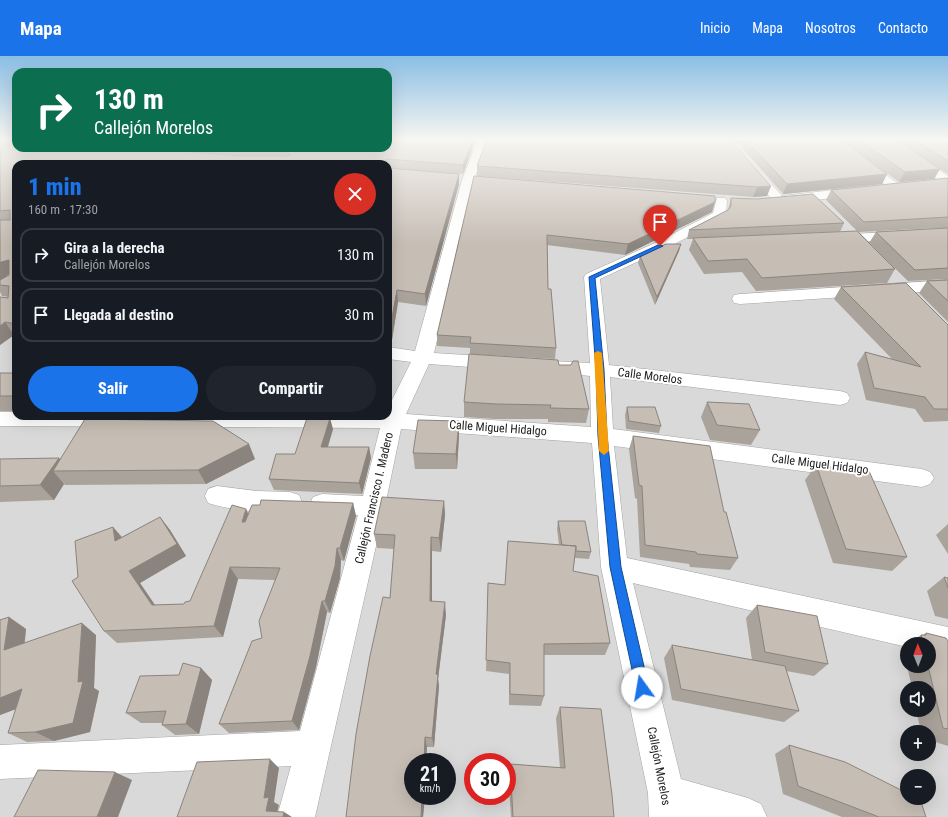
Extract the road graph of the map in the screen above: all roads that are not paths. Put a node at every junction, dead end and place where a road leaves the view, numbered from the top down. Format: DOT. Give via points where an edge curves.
graph roads {
  1 [pos="468,175"];
  2 [pos="756,175"];
  3 [pos="879,175"];
  4 [pos="937,175"];
  5 [pos="948,182"];
  6 [pos="933,184"];
  7 [pos="911,186"];
  8 [pos="896,187"];
  9 [pos="778,200"];
  10 [pos="722,201"];
  11 [pos="766,201"];
  12 [pos="840,223"];
  13 [pos="948,233"];
  14 [pos="856,238"];
  15 [pos="820,240"];
  16 [pos="690,245"];
  17 [pos="660,246"];
  18 [pos="866,250"];
  19 [pos="887,272"];
  20 [pos="948,285"];
  21 [pos="909,295"];
  22 [pos="740,299"];
  23 [pos="392,354"];
  24 [pos="423,358"];
  25 [pos="600,370"];
  26 [pos="840,398"];
  27 [pos="0,419"];
  28 [pos="12,419"];
  29 [pos="196,420"];
  30 [pos="392,421"];
  31 [pos="602,436"];
  32 [pos="922,478"];
  33 [pos="217,496"];
  34 [pos="373,506"];
  35 [pos="615,567"];
  36 [pos="948,642"];
  37 [pos="312,748"];
  38 [pos="0,762"];
  39 [pos="667,805"];
  40 [pos="296,817"];
  41 [pos="748,817"];
  1 -- 24 [label="street, Callejón Francisco I. Madero"];
  2 -- 9 [label="street"];
  3 -- 8 [label="street"];
  4 -- 5 [label="street"];
  5 -- 6 [label="street"];
  7 -- 8 [label="street"];
  8 -- 9 [label="street" via="819,202"];
  9 -- 11 [label="street"];
  10 -- 17 [label="street, Callejón Morelos" via="719,215"];
  12 -- 14 [label="street"];
  13 -- 14 [label="street"];
  14 -- 15 [label="street"];
  14 -- 18 [label="street"];
  16 -- 17 [label="street"];
  17 -- 25 [label="street, Callejón Morelos" via="592,277"];
  19 -- 21 [label="street"];
  20 -- 21 [label="street"];
  21 -- 22 [label="street"];
  23 -- 24 [label="street, Calle Morelos"];
  24 -- 25 [label="street, Calle Morelos"];
  24 -- 30 [label="street, Callejón Francisco I. Madero"];
  25 -- 26 [label="street, Calle Morelos"];
  25 -- 31 [label="street, Callejón Morelos"];
  27 -- 28 [label="street, Calle Miguel Hidalgo"];
  29 -- 30 [label="street, Calle Miguel Hidalgo"];
  30 -- 31 [label="street, Calle Miguel Hidalgo"];
  30 -- 34 [label="street, Callejón Francisco I. Madero"];
  31 -- 32 [label="street, Calle Miguel Hidalgo"];
  31 -- 35 [label="street, Callejón Morelos"];
  33 -- 34 [label="street" via="257,501"];
  34 -- 37 [label="street, Callejón Francisco I. Madero"];
  35 -- 36 [label="street"];
  35 -- 39 [label="street, Callejón Morelos"];
  37 -- 38 [label="street"];
  37 -- 40 [label="street, Callejón Francisco I. Madero"];
  39 -- 41 [label="street"];
}
